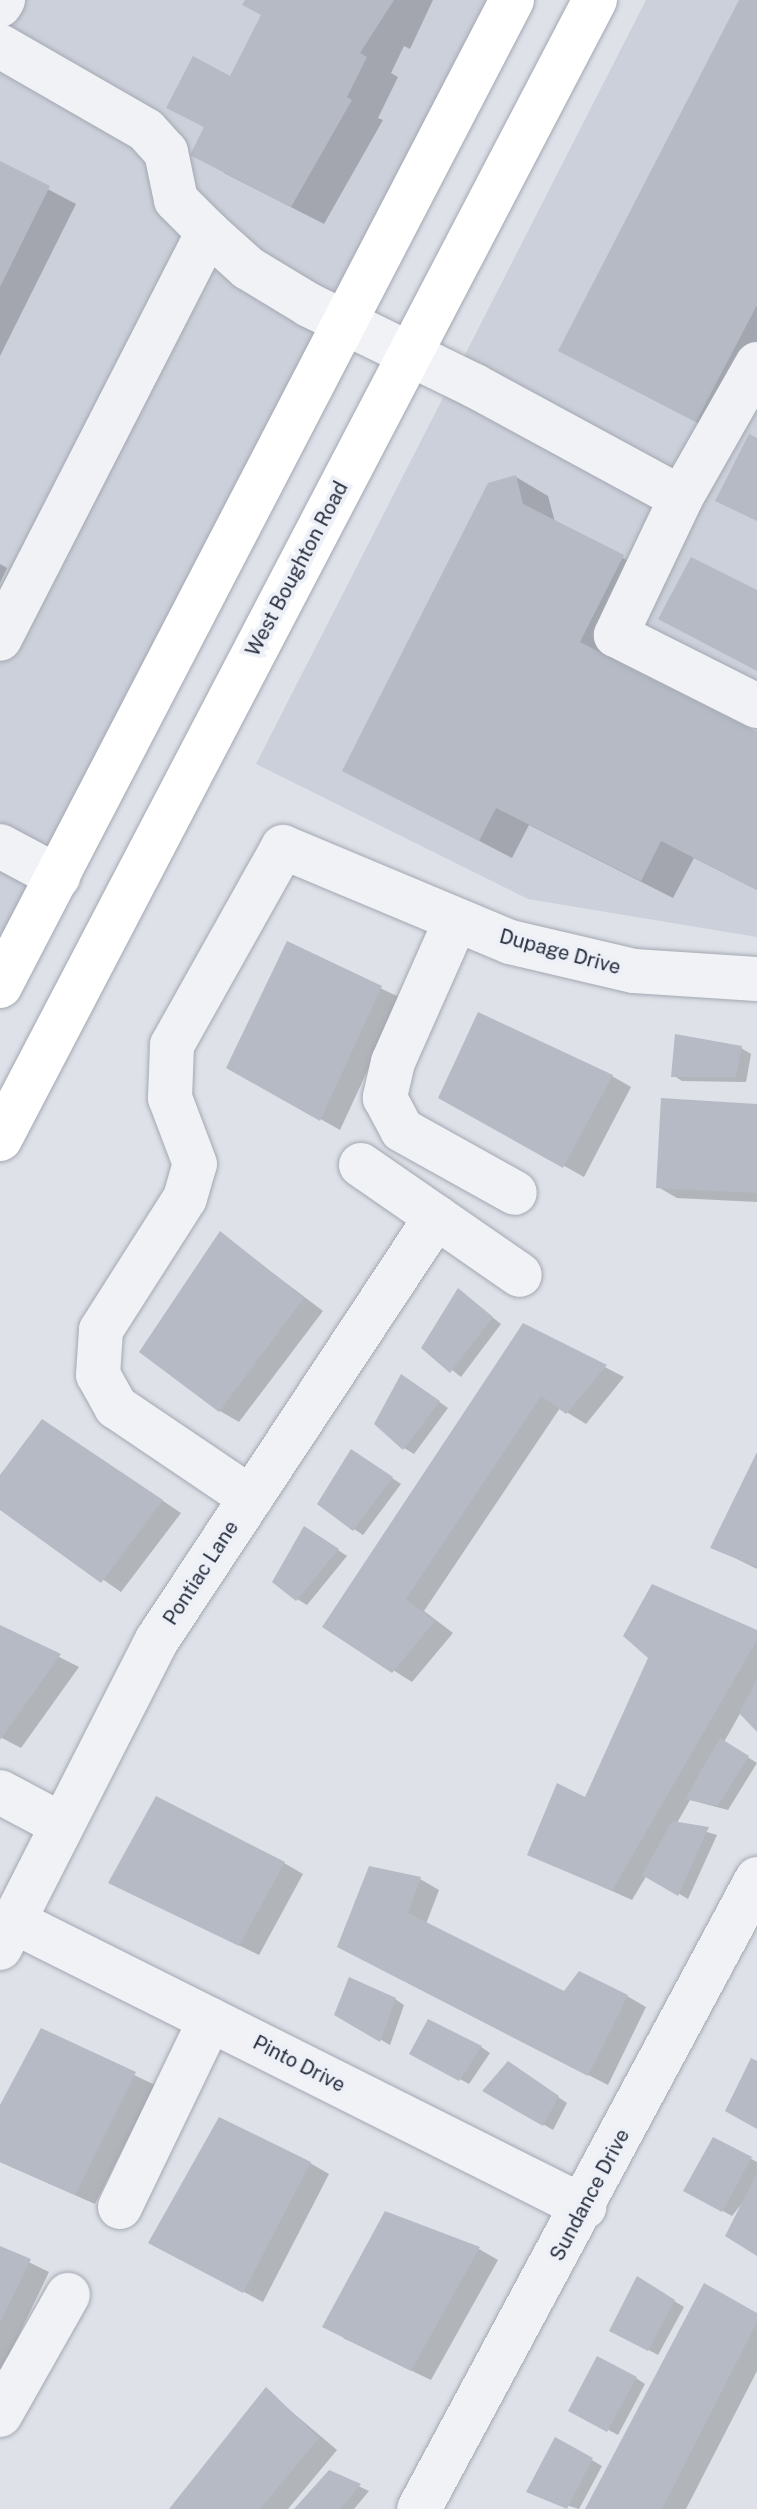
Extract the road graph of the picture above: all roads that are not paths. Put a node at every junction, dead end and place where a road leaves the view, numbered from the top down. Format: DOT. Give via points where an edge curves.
graph roads {
  1 [pos="3,0"];
  2 [pos="512,0"];
  3 [pos="595,0"];
  4 [pos="0,5"];
  5 [pos="0,46"];
  6 [pos="208,232"];
  7 [pos="346,323"];
  8 [pos="409,356"];
  9 [pos="757,364"];
  10 [pos="681,498"];
  11 [pos="0,639"];
  12 [pos="757,706"];
  13 [pos="0,846"];
  14 [pos="58,877"];
  15 [pos="456,920"];
  16 [pos="757,979"];
  17 [pos="0,986"];
  18 [pos="0,1139"];
  19 [pos="361,1165"];
  20 [pos="515,1193"];
  21 [pos="436,1217"];
  22 [pos="520,1275"];
  23 [pos="251,1498"];
  24 [pos="0,1792"];
  25 [pos="62,1825"];
  26 [pos="757,1879"];
  27 [pos="7,1934"];
  28 [pos="210,2020"];
  29 [pos="120,2207"];
  30 [pos="584,2207"];
  31 [pos="68,2295"];
  32 [pos="0,2415"];
  33 [pos="419,2509"];
  1 -- 4 [label="street"];
  2 -- 7 [label="main road"];
  3 -- 8 [label="main road, West Boughton Road"];
  5 -- 6 [label="street" via="146,130 166,152 176,200"];
  6 -- 7 [label="street" via="248,268"];
  6 -- 11 [label="street"];
  7 -- 8 [label="street"];
  7 -- 14 [label="main road"];
  8 -- 10 [label="street"];
  8 -- 18 [label="main road, West Boughton Road"];
  9 -- 10 [label="street"];
  10 -- 12 [label="street" via="616,635"];
  13 -- 14 [label="street"];
  14 -- 17 [label="main road"];
  15 -- 16 [label="street, Dupage Drive" via="510,942 634,971"];
  15 -- 20 [label="street" via="393,1062 385,1098 402,1130"];
  15 -- 23 [label="street, Dupage Drive" via="283,847 172,1045 170,1098 195,1164 185,1198 101,1330 98,1375 116,1407"];
  19 -- 21 [label="street"];
  21 -- 22 [label="street"];
  21 -- 23 [label="street, Pontiac Lane"];
  23 -- 25 [label="street, Pontiac Lane" via="157,1640"];
  24 -- 25 [label="street"];
  25 -- 27 [label="street, Pontiac Lane"];
  26 -- 30 [label="street, Sundance Drive"];
  27 -- 28 [label="street, Pinto Drive"];
  28 -- 29 [label="street"];
  28 -- 30 [label="street, Pinto Drive"];
  30 -- 33 [label="street, Sundance Drive"];
  31 -- 32 [label="street"];
}
